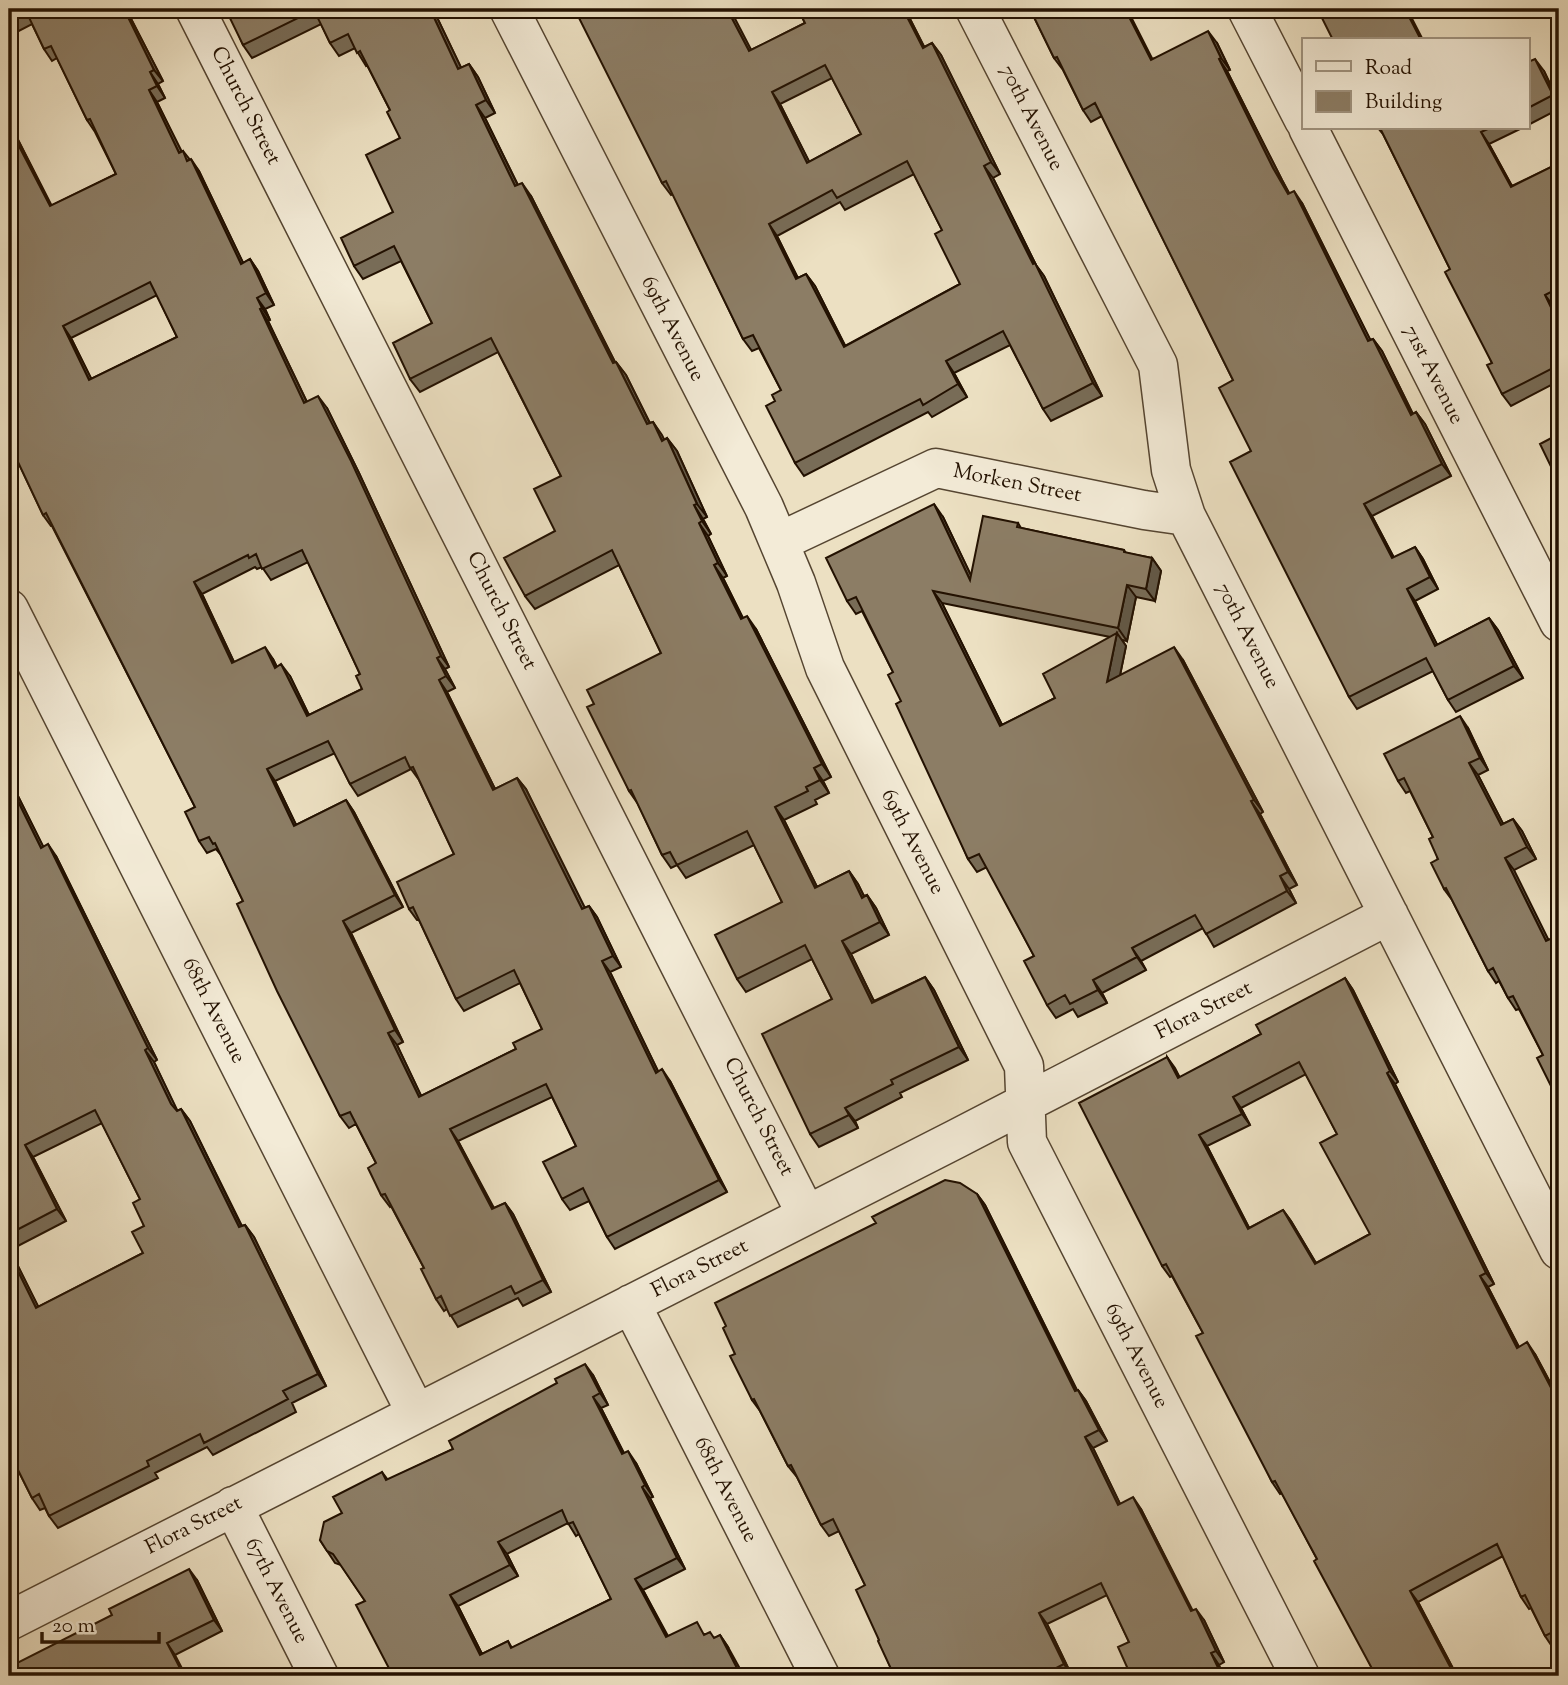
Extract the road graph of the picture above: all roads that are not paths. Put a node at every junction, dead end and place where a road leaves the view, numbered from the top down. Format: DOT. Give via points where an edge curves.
graph roads {
  1 [pos="195,9"];
  2 [pos="509,9"];
  3 [pos="975,9"];
  4 [pos="1247,9"];
  5 [pos="1302,116"];
  6 [pos="1308,130"];
  7 [pos="1186,516"];
  8 [pos="779,542"];
  9 [pos="9,609"];
  10 [pos="1559,622"];
  11 [pos="1389,915"];
  12 [pos="1026,1102"];
  13 [pos="806,1214"];
  14 [pos="1559,1250"];
  15 [pos="631,1304"];
  16 [pos="416,1413"];
  17 [pos="233,1506"];
  18 [pos="13,1610"];
  19 [pos="319,1676"];
  20 [pos="820,1676"];
  21 [pos="1300,1676"];
  1 -- 13 [label="street, Church Street"];
  2 -- 8 [label="street, 69th Avenue"];
  3 -- 7 [label="street, 70th Avenue" via="1158,365 1171,470"];
  4 -- 5 [label="street"];
  6 -- 10 [label="street, 71st Avenue"];
  7 -- 8 [label="street, Morken Street" via="936,468"];
  7 -- 11 [label="street, 70th Avenue"];
  8 -- 12 [label="street, 69th Avenue" via="825,668 1024,1066"];
  9 -- 16 [label="street, 68th Avenue"];
  11 -- 12 [label="street, Flora Street"];
  11 -- 14 [label="street, 70th Avenue"];
  12 -- 13 [label="street, Flora Street"];
  12 -- 21 [label="street, 69th Avenue" via="1027,1142"];
  13 -- 15 [label="street, Flora Street"];
  15 -- 16 [label="street, Flora Street"];
  15 -- 20 [label="street, 68th Avenue"];
  16 -- 17 [label="street, Flora Street"];
  17 -- 18 [label="street, Flora Street"];
  17 -- 19 [label="street, 67th Avenue"];
}
